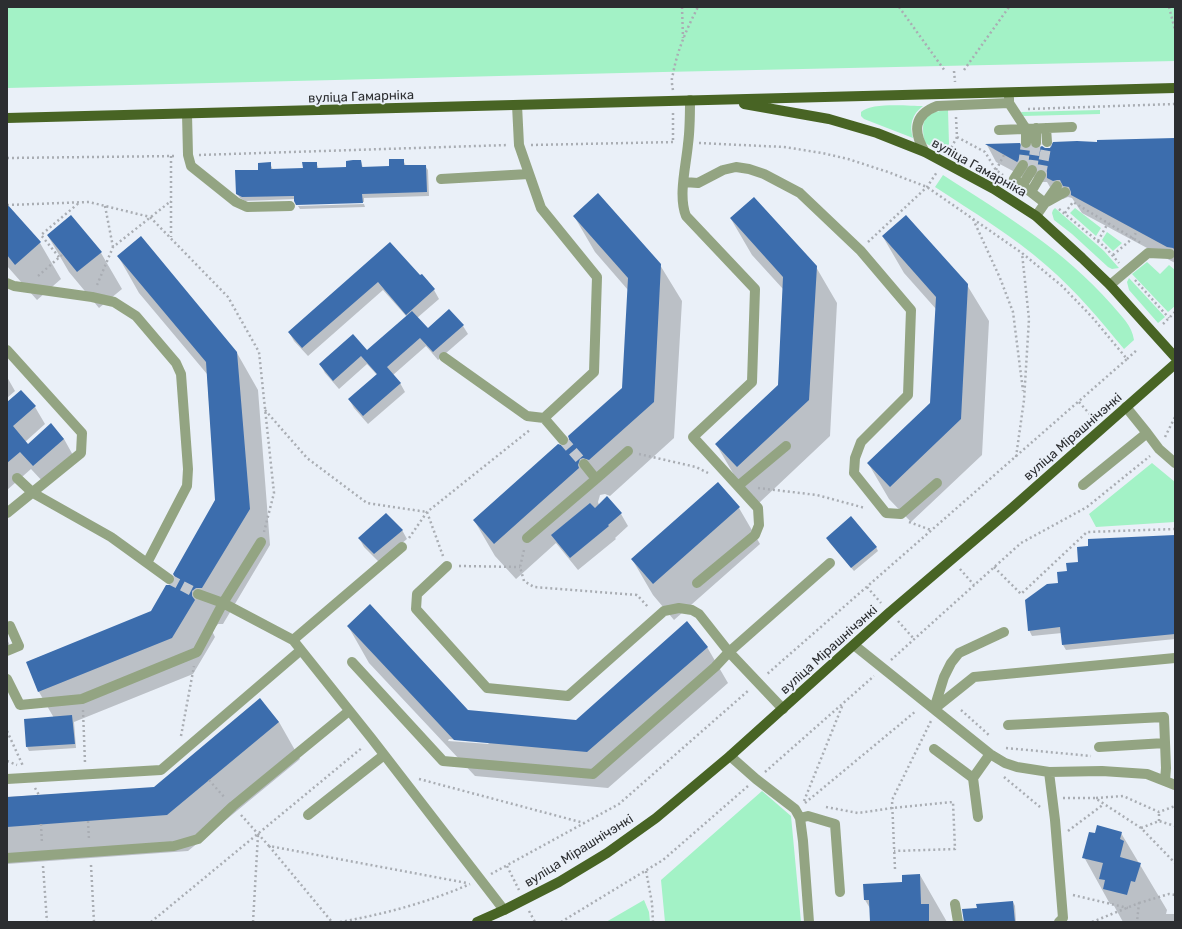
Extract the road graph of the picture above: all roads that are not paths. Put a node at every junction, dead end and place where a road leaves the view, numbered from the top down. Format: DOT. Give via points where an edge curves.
graph roads {
  1 [pos="1175,88"];
  2 [pos="690,100"];
  3 [pos="716,100"];
  4 [pos="1010,102"];
  5 [pos="517,105"];
  6 [pos="187,114"];
  7 [pos="7,118"];
  8 [pos="1072,127"];
  9 [pos="1036,128"];
  10 [pos="999,130"];
  11 [pos="925,152"];
  12 [pos="1023,165"];
  13 [pos="529,174"];
  14 [pos="440,179"];
  15 [pos="684,182"];
  16 [pos="1022,186"];
  17 [pos="1061,189"];
  18 [pos="1031,192"];
  19 [pos="1045,203"];
  20 [pos="290,206"];
  21 [pos="1036,216"];
  22 [pos="1170,254"];
  23 [pos="7,283"];
  24 [pos="1110,284"];
  25 [pos="7,350"];
  26 [pos="444,357"];
  27 [pos="1175,357"];
  28 [pos="1175,364"];
  29 [pos="1126,407"];
  30 [pos="544,418"];
  31 [pos="1147,433"];
  32 [pos="563,440"];
  33 [pos="786,446"];
  34 [pos="628,451"];
  35 [pos="584,464"];
  36 [pos="1175,464"];
  37 [pos="17,478"];
  38 [pos="596,479"];
  39 [pos="937,483"];
  40 [pos="1082,485"];
  41 [pos="738,486"];
  42 [pos="33,493"];
  43 [pos="7,513"];
  44 [pos="527,538"];
  45 [pos="261,542"];
  46 [pos="402,548"];
  47 [pos="147,563"];
  48 [pos="830,563"];
  49 [pos="447,566"];
  50 [pos="169,579"];
  51 [pos="697,583"];
  52 [pos="198,594"];
  53 [pos="223,603"];
  54 [pos="10,626"];
  55 [pos="1004,632"];
  56 [pos="293,640"];
  57 [pos="854,645"];
  58 [pos="301,650"];
  59 [pos="7,651"];
  60 [pos="729,652"];
  61 [pos="1175,658"];
  62 [pos="352,662"];
  63 [pos="7,679"];
  64 [pos="783,709"];
  65 [pos="349,711"];
  66 [pos="933,714"];
  67 [pos="1008,725"];
  68 [pos="1165,743"];
  69 [pos="934,749"];
  70 [pos="1097,751"];
  71 [pos="990,754"];
  72 [pos="384,755"];
  73 [pos="730,756"];
  74 [pos="1049,772"];
  75 [pos="973,778"];
  76 [pos="7,779"];
  77 [pos="1164,781"];
  78 [pos="1175,785"];
  79 [pos="308,815"];
  80 [pos="978,817"];
  81 [pos="800,818"];
  82 [pos="7,858"];
  83 [pos="840,892"];
  84 [pos="955,904"];
  85 [pos="504,910"];
  86 [pos="477,922"];
  87 [pos="809,922"];
  88 [pos="958,922"];
  89 [pos="1059,922"];
  1 -- 4 [label="main road, вуліца Гамарніка"];
  2 -- 3 [label="main road, вуліца Гамарніка"];
  2 -- 5 [label="main road, вуліца Гамарніка"];
  2 -- 15 [label="lane"];
  3 -- 4 [label="main road, вуліца Гамарніка"];
  3 -- 11 [label="main road, вуліца Гамарніка" via="829,119 877,133"];
  4 -- 9 [label="lane"];
  4 -- 11 [label="lane" via="937,106 927,109 917,123 917,133"];
  5 -- 6 [label="main road, вуліца Гамарніка"];
  5 -- 13 [label="lane" via="519,145"];
  6 -- 7 [label="main road, вуліца Гамарніка"];
  6 -- 20 [label="lane" via="188,155 191,166 246,207"];
  8 -- 9 [label="lane"];
  9 -- 9 [label="lane" via="1036,143"];
  9 -- 10 [label="lane"];
  11 -- 21 [label="main road, вуліца Гамарніка" via="994,189"];
  12 -- 16 [label="lane" via="1014,179"];
  13 -- 14 [label="lane"];
  13 -- 30 [label="lane" via="541,208 597,277 594,372"];
  15 -- 39 [label="lane" via="698,182 736,167 764,174 800,193 860,250 911,310 908,395 861,442 855,458 854,473 886,513 901,514"];
  15 -- 41 [label="lane" via="683,209 686,216 755,289 752,382 693,437"];
  16 -- 18 [label="lane"];
  16 -- 18 [label="lane" via="1037,172"];
  17 -- 19 [label="lane"];
  18 -- 19 [label="lane"];
  19 -- 21 [label="lane"];
  21 -- 24 [label="main road, вуліца Гамарніка"];
  22 -- 24 [label="lane" via="1146,249 1127,271"];
  23 -- 47 [label="lane" via="114,302 136,316 176,363 181,374 187,486"];
  24 -- 27 [label="main road, вуліца Гамарніка"];
  25 -- 42 [label="lane" via="82,433 81,454"];
  26 -- 30 [label="lane" via="526,416"];
  28 -- 29 [label="main road, вуліца Мірашнічэнкі"];
  29 -- 31 [label="lane"];
  29 -- 57 [label="main road, вуліца Мірашнічэнкі"];
  30 -- 32 [label="lane"];
  31 -- 36 [label="lane"];
  31 -- 40 [label="lane"];
  33 -- 41 [label="lane"];
  34 -- 38 [label="lane"];
  35 -- 38 [label="lane"];
  37 -- 42 [label="lane"];
  38 -- 44 [label="lane"];
  41 -- 51 [label="lane" via="758,508 759,525 755,535"];
  42 -- 43 [label="lane"];
  42 -- 47 [label="lane" via="111,537"];
  45 -- 53 [label="lane"];
  46 -- 56 [label="lane"];
  47 -- 50 [label="lane"];
  48 -- 60 [label="lane"];
  49 -- 60 [label="lane" via="417,594 416,609 487,688 568,696 664,611 678,608 699,614"];
  52 -- 53 [label="lane"];
  53 -- 56 [label="lane"];
  53 -- 63 [label="lane" via="197,652 82,698 20,704"];
  54 -- 59 [label="lane" via="19,646"];
  55 -- 66 [label="lane" via="959,653 944,677"];
  56 -- 58 [label="lane"];
  57 -- 64 [label="main road, вуліца Мірашнічэнкі"];
  57 -- 66 [label="lane"];
  58 -- 65 [label="lane"];
  58 -- 76 [label="lane" via="161,770"];
  60 -- 62 [label="lane" via="593,774 443,761"];
  60 -- 64 [label="lane"];
  61 -- 66 [label="lane" via="974,677"];
  64 -- 73 [label="main road, вуліца Мірашнічэнкі"];
  65 -- 72 [label="lane"];
  65 -- 82 [label="lane" via="233,806 198,839 174,846"];
  66 -- 71 [label="lane"];
  67 -- 68 [label="lane" via="1164,717"];
  68 -- 70 [label="lane"];
  68 -- 77 [label="lane"];
  69 -- 75 [label="lane"];
  71 -- 74 [label="lane" via="1017,767"];
  71 -- 75 [label="lane"];
  72 -- 79 [label="lane"];
  72 -- 85 [label="lane" via="476,882"];
  73 -- 81 [label="lane" via="795,809"];
  73 -- 85 [label="main road, вуліца Мірашнічэнкі" via="656,818 607,852 559,882"];
  74 -- 77 [label="lane" via="1102,771 1147,774"];
  74 -- 89 [label="lane" via="1063,918"];
  75 -- 80 [label="lane"];
  77 -- 78 [label="lane"];
  81 -- 83 [label="lane" via="808,816 835,824"];
  81 -- 87 [label="lane"];
  84 -- 88 [label="lane"];
  85 -- 86 [label="main road, вуліца Мірашнічэнкі"];
}
